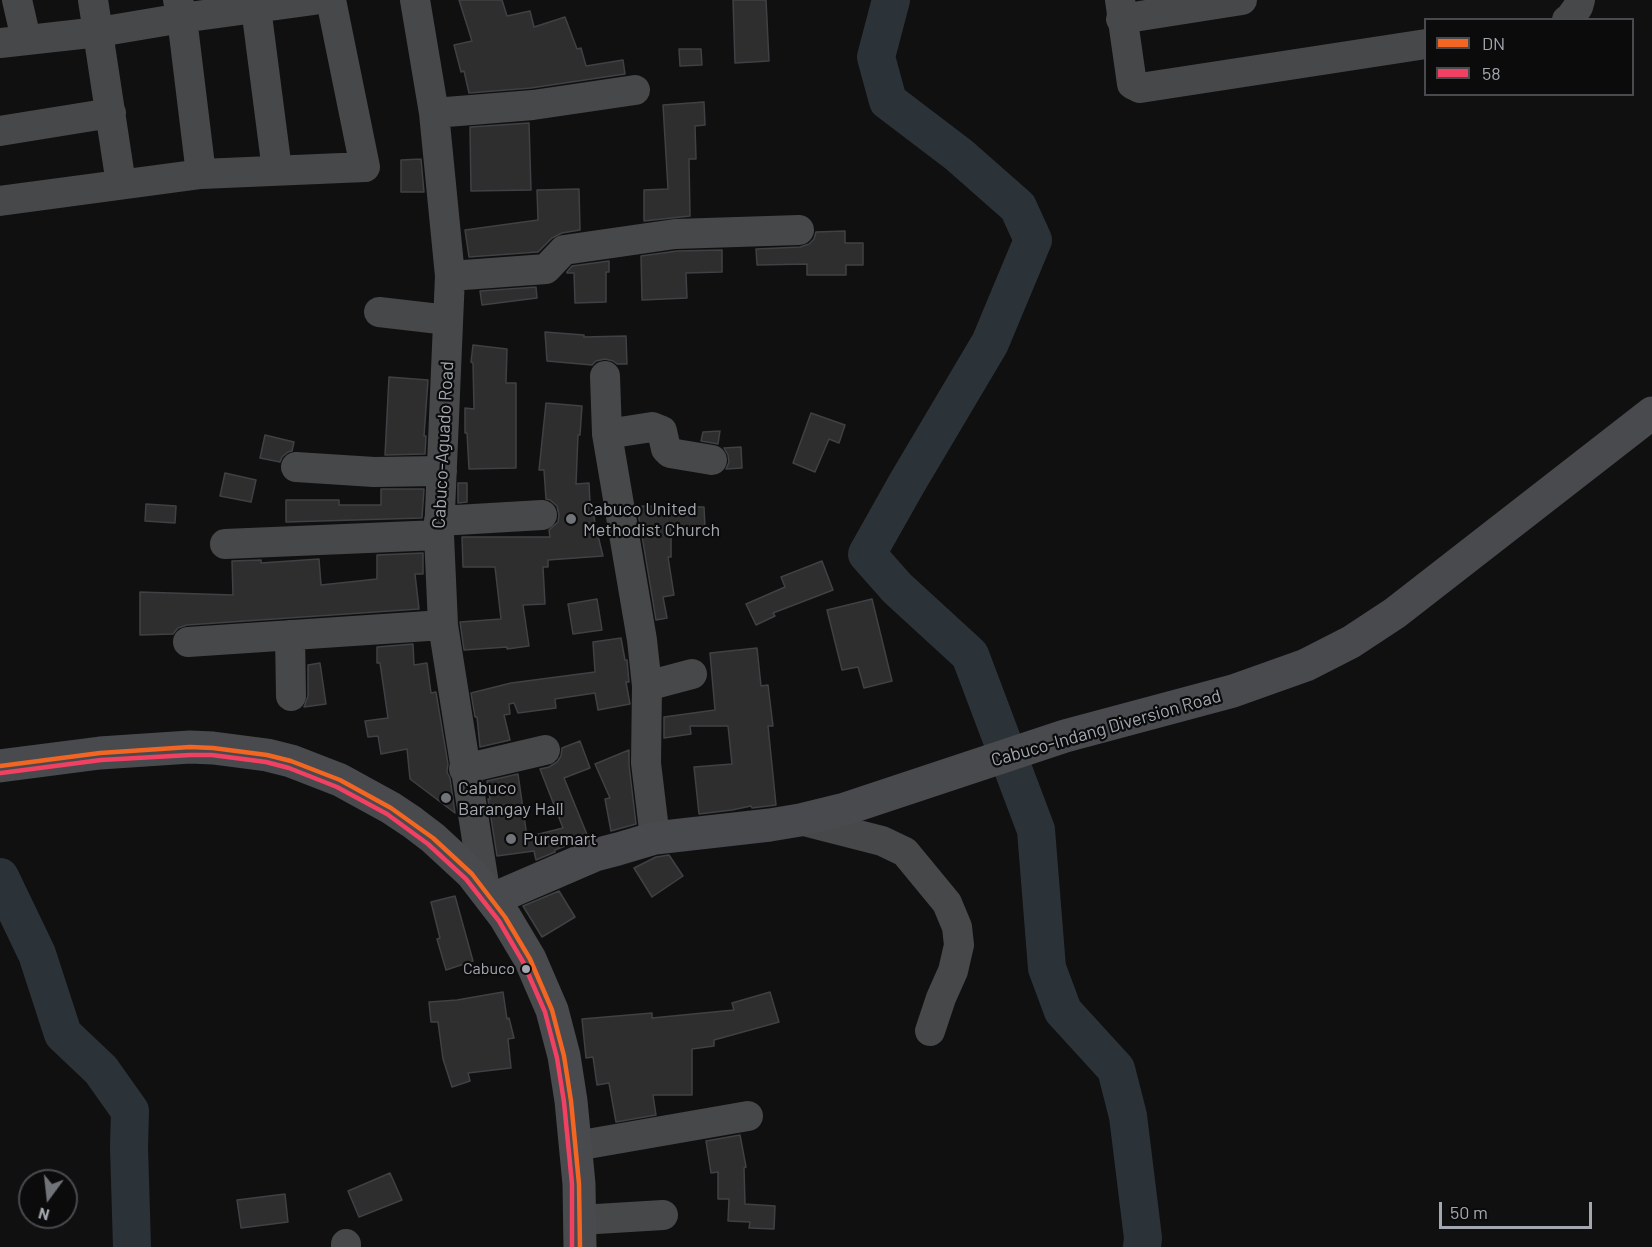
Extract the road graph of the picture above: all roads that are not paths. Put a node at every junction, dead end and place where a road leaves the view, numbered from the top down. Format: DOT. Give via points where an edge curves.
graph roads {
  1 [pos="17,0"];
  2 [pos="93,0"];
  3 [pos="314,0"];
  4 [pos="331,0"];
  5 [pos="415,0"];
  6 [pos="1242,0"];
  7 [pos="1580,0"];
  8 [pos="256,4"];
  9 [pos="180,9"];
  10 [pos="1121,9"];
  11 [pos="1570,18"];
  12 [pos="99,32"];
  13 [pos="13,41"];
  14 [pos="1424,44"];
  15 [pos="635,90"];
  16 [pos="111,113"];
  17 [pos="435,113"];
  18 [pos="0,131"];
  19 [pos="277,170"];
  20 [pos="201,174"];
  21 [pos="121,184"];
  22 [pos="0,201"];
  23 [pos="799,230"];
  24 [pos="450,276"];
  25 [pos="379,312"];
  26 [pos="448,320"];
  27 [pos="605,376"];
  28 [pos="1652,413"];
  29 [pos="607,434"];
  30 [pos="712,460"];
  31 [pos="296,467"];
  32 [pos="442,471"];
  33 [pos="542,515"];
  34 [pos="439,528"];
  35 [pos="225,544"];
  36 [pos="443,625"];
  37 [pos="290,635"];
  38 [pos="188,642"];
  39 [pos="692,674"];
  40 [pos="646,686"];
  41 [pos="291,696"];
  42 [pos="545,750"];
  43 [pos="0,766"];
  44 [pos="464,769"];
  45 [pos="800,820"];
  46 [pos="655,838"];
  47 [pos="489,894"];
  48 [pos="930,1030"];
  49 [pos="748,1116"];
  50 [pos="576,1146"];
  51 [pos="663,1215"];
  52 [pos="580,1233"];
  1 -- 13 [label="street"];
  2 -- 12 [label="street"];
  3 -- 8 [label="street"];
  4 -- 19 [label="street" via="365,167"];
  5 -- 17 [label="street, Cabuco-Aguado Road"];
  6 -- 10 [label="street"];
  7 -- 11 [label="street"];
  8 -- 9 [label="street"];
  8 -- 19 [label="street"];
  9 -- 12 [label="street"];
  9 -- 20 [label="street"];
  10 -- 14 [label="street" via="1132,84 1140,88"];
  12 -- 13 [label="street"];
  12 -- 16 [label="street"];
  15 -- 17 [label="street" via="533,105"];
  16 -- 18 [label="street"];
  16 -- 21 [label="street"];
  17 -- 24 [label="street, Cabuco-Aguado Road"];
  19 -- 20 [label="street"];
  20 -- 21 [label="street"];
  21 -- 22 [label="street"];
  23 -- 24 [label="street" via="675,234 564,250 546,269"];
  24 -- 26 [label="street, Cabuco-Aguado Road"];
  25 -- 26 [label="street"];
  26 -- 32 [label="street, Cabuco-Aguado Road"];
  27 -- 29 [label="street"];
  28 -- 45 [label="main road, Cabuco-Indang Diversion Road" via="1420,595 1372,629 1306,665 1233,691 1065,736 877,800"];
  29 -- 30 [label="street" via="652,427 662,431 670,453"];
  29 -- 40 [label="street" via="642,640"];
  31 -- 32 [label="street"];
  32 -- 34 [label="street, Cabuco-Aguado Road"];
  33 -- 34 [label="street"];
  34 -- 35 [label="street"];
  34 -- 36 [label="street, Cabuco-Aguado Road"];
  36 -- 37 [label="street"];
  36 -- 44 [label="street, Cabuco-Aguado Road"];
  37 -- 38 [label="street"];
  37 -- 41 [label="street"];
  39 -- 40 [label="street"];
  40 -- 46 [label="street" via="646,763"];
  42 -- 44 [label="street"];
  43 -- 47 [label="main road" via="190,747 239,750 291,760 368,794 412,822 452,855"];
  44 -- 47 [label="street, Cabuco-Aguado Road"];
  45 -- 46 [label="main road, Cabuco-Indang Diversion Road"];
  45 -- 48 [label="street" via="882,841 905,852 946,903 960,945"];
  46 -- 47 [label="main road, Cabuco-Indang Diversion Road" via="595,855"];
  47 -- 50 [label="main road" via="530,959 552,1010 564,1056"];
  49 -- 50 [label="street"];
  50 -- 52 [label="main road"];
  51 -- 52 [label="street"];
}
